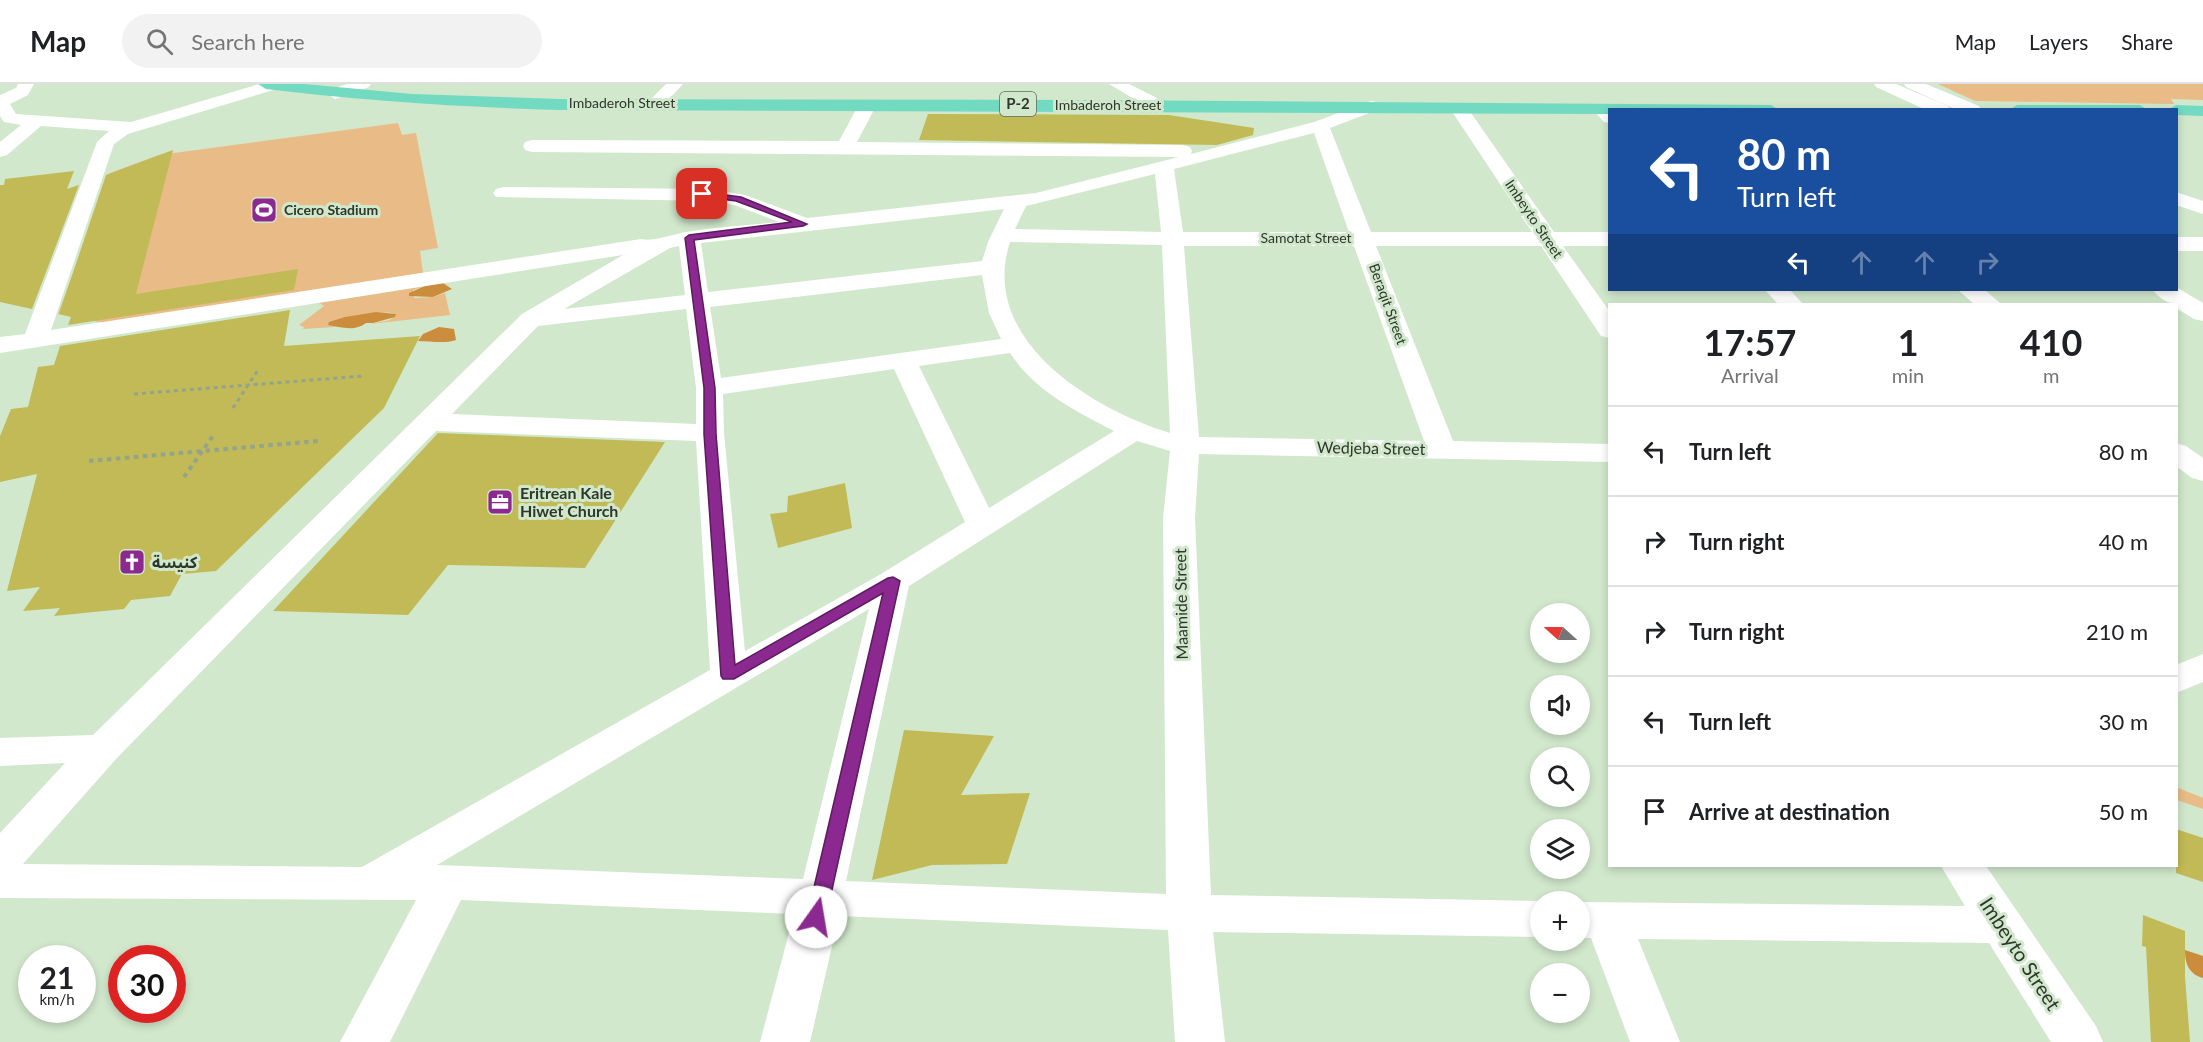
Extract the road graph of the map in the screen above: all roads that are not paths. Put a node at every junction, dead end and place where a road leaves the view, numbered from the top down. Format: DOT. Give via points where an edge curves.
graph roads {
  1 [pos="27,84"];
  2 [pos="272,84"];
  3 [pos="363,84"];
  4 [pos="675,84"];
  5 [pos="1154,84"];
  6 [pos="1882,84"];
  7 [pos="1912,84"];
  8 [pos="1120,86"];
  9 [pos="335,94"];
  10 [pos="0,102"];
  11 [pos="656,103"];
  12 [pos="868,104"];
  13 [pos="1157,105"];
  14 [pos="1371,106"];
  15 [pos="1458,107"];
  16 [pos="1937,108"];
  17 [pos="1968,108"];
  18 [pos="2178,110"];
  19 [pos="2203,111"];
  20 [pos="1605,113"];
  21 [pos="36,121"];
  22 [pos="1320,126"];
  23 [pos="132,127"];
  24 [pos="532,146"];
  25 [pos="845,147"];
  26 [pos="0,151"];
  27 [pos="1224,152"];
  28 [pos="1164,168"];
  29 [pos="503,193"];
  30 [pos="2178,199"];
  31 [pos="1017,203"];
  32 [pos="2203,208"];
  33 [pos="803,224"];
  34 [pos="1002,235"];
  35 [pos="1363,238"];
  36 [pos="1547,238"];
  37 [pos="1173,239"];
  38 [pos="1608,239"];
  39 [pos="677,240"];
  40 [pos="2178,244"];
  41 [pos="2203,244"];
  42 [pos="993,267"];
  43 [pos="1778,291"];
  44 [pos="1971,291"];
  45 [pos="2167,291"];
  46 [pos="698,301"];
  47 [pos="1790,303"];
  48 [pos="1988,303"];
  49 [pos="2203,314"];
  50 [pos="531,320"];
  51 [pos="1608,328"];
  52 [pos="36,339"];
  53 [pos="1017,344"];
  54 [pos="0,345"];
  55 [pos="903,360"];
  56 [pos="709,388"];
  57 [pos="428,422"];
  58 [pos="1134,431"];
  59 [pos="710,434"];
  60 [pos="1185,445"];
  61 [pos="1441,450"];
  62 [pos="1608,453"];
  63 [pos="982,525"];
  64 [pos="893,581"];
  65 [pos="2203,666"];
  66 [pos="729,676"];
  67 [pos="2178,680"];
  68 [pos="103,748"];
  69 [pos="0,752"];
  70 [pos="0,861"];
  71 [pos="1964,867"];
  72 [pos="0,881"];
  73 [pos="448,882"];
  74 [pos="368,884"];
  75 [pos="821,896"];
  76 [pos="1189,913"];
  77 [pos="1530,919"];
  78 [pos="1593,920"];
  79 [pos="2001,925"];
  80 [pos="365,1042"];
  81 [pos="785,1042"];
  82 [pos="1200,1042"];
  83 [pos="1655,1042"];
  84 [pos="2078,1042"];
  1 -- 10 [label="street" via="22,91"];
  2 -- 9 [label="highway, Imbaderoh Street / P-2"];
  2 -- 23 [label="street"];
  3 -- 9 [label="street"];
  4 -- 11 [label="street"];
  5 -- 8 [label="street"];
  6 -- 16 [label="street"];
  7 -- 17 [label="street"];
  8 -- 13 [label="street"];
  9 -- 11 [label="highway, Imbaderoh Street / P-2" via="497,103"];
  10 -- 21 [label="street" via="10,118"];
  11 -- 12 [label="highway, Imbaderoh Street / P-2"];
  12 -- 13 [label="highway, Imbaderoh Street / P-2"];
  12 -- 25 [label="street"];
  13 -- 14 [label="highway, Imbaderoh Street / P-2"];
  14 -- 15 [label="highway, Imbaderoh Street / P-2"];
  14 -- 22 [label="street"];
  15 -- 20 [label="highway, Imbaderoh Street / P-2"];
  15 -- 36 [label="street, Imbeyto Street"];
  18 -- 19 [label="highway"];
  21 -- 23 [label="street"];
  21 -- 26 [label="street"];
  22 -- 27 [label="street"];
  22 -- 35 [label="street, Beraqit Street"];
  23 -- 52 [label="street" via="106,142"];
  24 -- 25 [label="street"];
  25 -- 27 [label="street"];
  27 -- 28 [label="street"];
  28 -- 31 [label="street"];
  28 -- 37 [label="street, Maamide Street"];
  29 -- 33 [label="street" via="717,196 738,199"];
  30 -- 32 [label="street"];
  31 -- 33 [label="street"];
  31 -- 34 [label="street"];
  33 -- 39 [label="street"];
  34 -- 37 [label="street, Samotat Street"];
  34 -- 42 [label="street"];
  35 -- 36 [label="street, Samotat Street"];
  35 -- 37 [label="street, Samotat Street"];
  35 -- 61 [label="street, Beraqit Street"];
  36 -- 38 [label="street, Samotat Street"];
  36 -- 51 [label="street, Imbeyto Street"];
  37 -- 60 [label="street, Maamide Street"];
  39 -- 46 [label="street"];
  39 -- 50 [label="street" via="581,288"];
  39 -- 52 [label="street"];
  40 -- 41 [label="street"];
  42 -- 46 [label="street"];
  42 -- 53 [label="street, Wedjeba Street" via="995,296"];
  43 -- 47 [label="street"];
  44 -- 48 [label="street"];
  45 -- 49 [label="street"];
  46 -- 50 [label="street"];
  46 -- 56 [label="street"];
  50 -- 57 [label="street"];
  52 -- 54 [label="street"];
  53 -- 55 [label="street"];
  53 -- 58 [label="street, Wedjeba Street" via="1034,367 1064,393"];
  55 -- 56 [label="street"];
  55 -- 63 [label="street"];
  56 -- 59 [label="street"];
  57 -- 59 [label="street"];
  57 -- 68 [label="street"];
  58 -- 60 [label="street, Wedjeba Street"];
  58 -- 63 [label="street"];
  59 -- 66 [label="street"];
  60 -- 61 [label="street, Wedjeba Street"];
  60 -- 76 [label="street, Maamide Street" via="1179,518"];
  61 -- 62 [label="street, Wedjeba Street"];
  63 -- 64 [label="street"];
  64 -- 66 [label="street"];
  64 -- 75 [label="street"];
  65 -- 67 [label="street"];
  66 -- 74 [label="street"];
  68 -- 69 [label="street"];
  68 -- 70 [label="street"];
  71 -- 79 [label="street, Imbeyto Street"];
  72 -- 74 [label="street"];
  73 -- 74 [label="street"];
  73 -- 75 [label="street"];
  73 -- 80 [label="street"];
  75 -- 76 [label="street"];
  75 -- 81 [label="street"];
  76 -- 77 [label="street"];
  76 -- 82 [label="street, Maamide Street"];
  78 -- 79 [label="street"];
  78 -- 83 [label="street"];
  79 -- 84 [label="street, Imbeyto Street"];
}
